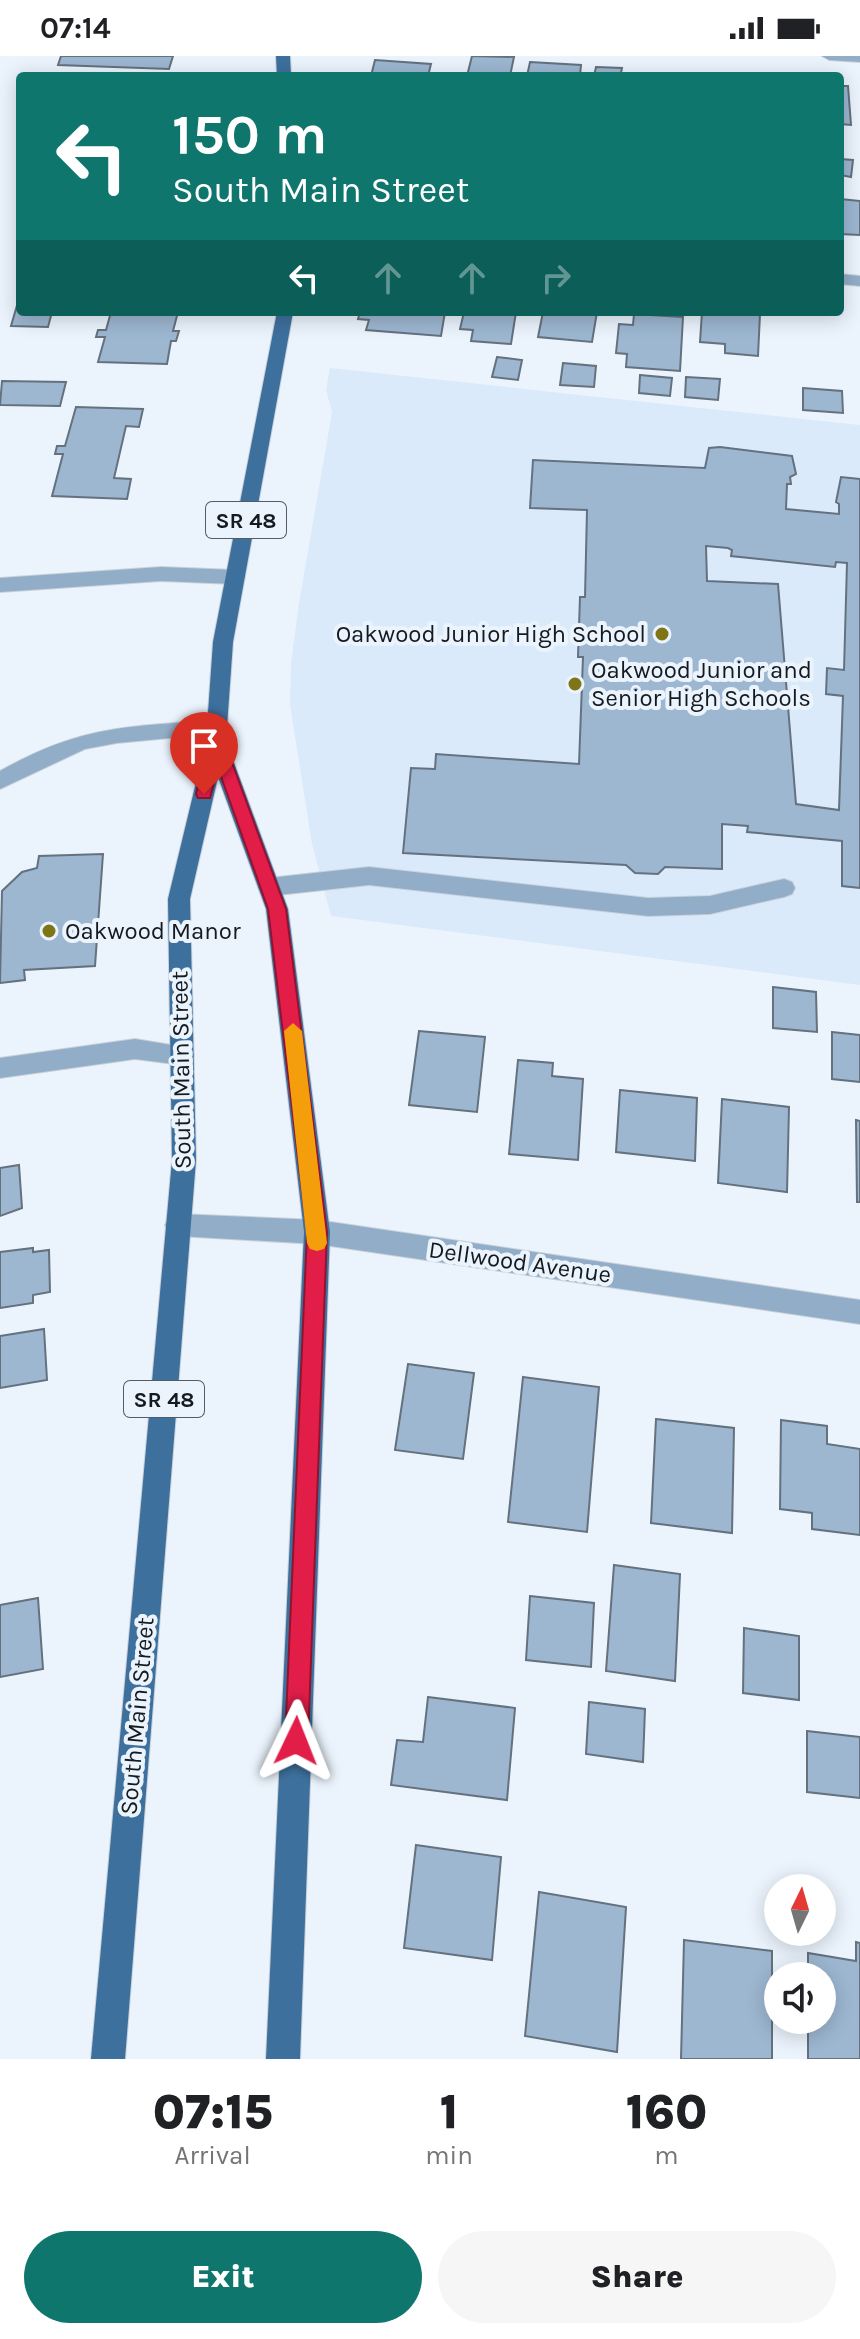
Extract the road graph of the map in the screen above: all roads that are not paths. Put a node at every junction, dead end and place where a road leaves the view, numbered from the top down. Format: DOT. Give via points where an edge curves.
graph roads {
  1 [pos="829,56"];
  2 [pos="860,58"];
  3 [pos="284,316"];
  4 [pos="235,577"];
  5 [pos="0,585"];
  6 [pos="216,735"];
  7 [pos="0,781"];
  8 [pos="269,887"];
  9 [pos="784,888"];
  10 [pos="182,1055"];
  11 [pos="0,1068"];
  12 [pos="178,1225"];
  13 [pos="317,1232"];
  14 [pos="860,1312"];
  15 [pos="108,2059"];
  16 [pos="283,2059"];
  1 -- 2 [label="street"];
  3 -- 4 [label="main road, South Main Street / SR 48"];
  4 -- 5 [label="street" via="161,574"];
  4 -- 6 [label="main road, South Main Street / SR 48" via="223,642"];
  6 -- 7 [label="street" via="117,735 85,741"];
  6 -- 8 [label="main road, South Main Street / SR 48"];
  6 -- 10 [label="main road, South Main Street / SR 48" via="179,899"];
  8 -- 9 [label="street" via="369,876 648,907 710,905"];
  8 -- 13 [label="main road, South Main Street / SR 48" via="277,909"];
  10 -- 11 [label="street" via="135,1049"];
  10 -- 12 [label="main road, South Main Street / SR 48" via="184,1160"];
  12 -- 13 [label="street, Dellwood Avenue"];
  12 -- 15 [label="main road, South Main Street / SR 48"];
  13 -- 14 [label="street, Dellwood Avenue"];
  13 -- 16 [label="main road, South Main Street / SR 48"];
}
